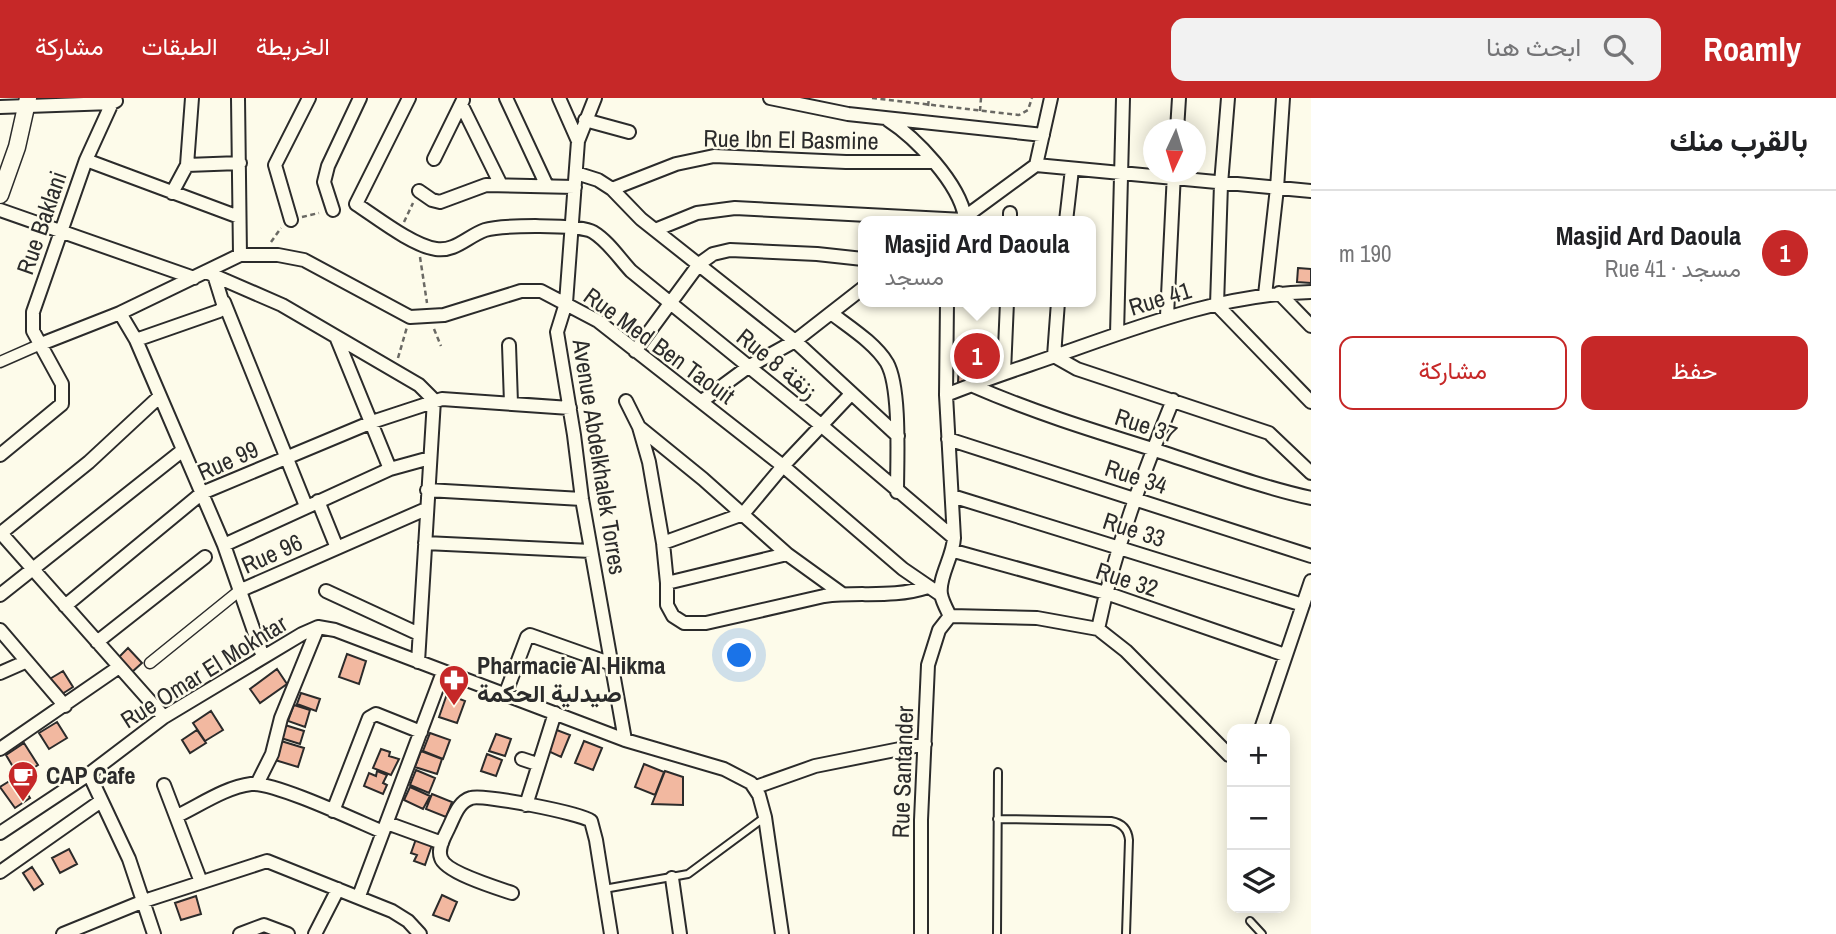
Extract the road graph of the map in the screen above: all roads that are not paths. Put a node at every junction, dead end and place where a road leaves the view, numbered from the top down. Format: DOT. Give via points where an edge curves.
graph roads {
  1 [pos="192,98"];
  2 [pos="238,98"];
  3 [pos="309,98"];
  4 [pos="360,98"];
  5 [pos="409,98"];
  6 [pos="506,98"];
  7 [pos="559,98"];
  8 [pos="595,98"];
  9 [pos="770,98"];
  10 [pos="1051,98"];
  11 [pos="1123,98"];
  12 [pos="1179,98"];
  13 [pos="1228,98"];
  14 [pos="1283,98"];
  15 [pos="114,100"];
  16 [pos="463,101"];
  17 [pos="28,102"];
  18 [pos="0,107"];
  19 [pos="882,112"];
  20 [pos="1178,119"];
  21 [pos="585,120"];
  22 [pos="629,132"];
  23 [pos="1043,135"];
  24 [pos="578,142"];
  25 [pos="434,159"];
  26 [pos="86,160"];
  27 [pos="933,162"];
  28 [pos="240,163"];
  29 [pos="187,165"];
  30 [pos="1036,165"];
  31 [pos="1072,169"];
  32 [pos="576,173"];
  33 [pos="1120,174"];
  34 [pos="1143,174"];
  35 [pos="1206,181"];
  36 [pos="1174,182"];
  37 [pos="1222,184"];
  38 [pos="501,185"];
  39 [pos="547,186"];
  40 [pos="575,187"];
  41 [pos="1278,188"];
  42 [pos="612,189"];
  43 [pos="419,191"];
  44 [pos="1311,191"];
  45 [pos="172,193"];
  46 [pos="0,195"];
  47 [pos="0,210"];
  48 [pos="332,210"];
  49 [pos="902,216"];
  50 [pos="964,216"];
  51 [pos="968,216"];
  52 [pos="1067,216"];
  53 [pos="239,217"];
  54 [pos="291,220"];
  55 [pos="573,228"];
  56 [pos="655,230"];
  57 [pos="62,233"];
  58 [pos="240,256"];
  59 [pos="858,258"];
  60 [pos="699,264"];
  61 [pos="211,275"];
  62 [pos="194,278"];
  63 [pos="858,292"];
  64 [pos="1311,292"];
  65 [pos="1279,293"];
  66 [pos="1265,295"];
  67 [pos="224,302"];
  68 [pos="566,303"];
  69 [pos="670,304"];
  70 [pos="1217,305"];
  71 [pos="947,307"];
  72 [pos="1007,307"];
  73 [pos="1058,307"];
  74 [pos="120,313"];
  75 [pos="831,313"];
  76 [pos="1167,316"];
  77 [pos="1311,326"];
  78 [pos="1117,334"];
  79 [pos="337,339"];
  80 [pos="136,340"];
  81 [pos="795,341"];
  82 [pos="41,344"];
  83 [pos="509,345"];
  84 [pos="635,351"];
  85 [pos="1054,356"];
  86 [pos="0,362"];
  87 [pos="748,368"];
  88 [pos="1004,372"];
  89 [pos="971,385"];
  90 [pos="851,394"];
  91 [pos="946,395"];
  92 [pos="159,397"];
  93 [pos="434,400"];
  94 [pos="1173,400"];
  95 [pos="626,401"];
  96 [pos="702,401"];
  97 [pos="1311,402"];
  98 [pos="511,403"];
  99 [pos="570,408"];
  100 [pos="373,422"];
  101 [pos="822,426"];
  102 [pos="639,427"];
  103 [pos="898,436"];
  104 [pos="948,439"];
  105 [pos="1153,449"];
  106 [pos="183,450"];
  107 [pos="0,456"];
  108 [pos="286,458"];
  109 [pos="430,458"];
  110 [pos="783,466"];
  111 [pos="390,469"];
  112 [pos="1311,473"];
  113 [pos="428,490"];
  114 [pos="897,492"];
  115 [pos="202,493"];
  116 [pos="952,496"];
  117 [pos="1311,498"];
  118 [pos="582,499"];
  119 [pos="1137,499"];
  120 [pos="318,501"];
  121 [pos="306,506"];
  122 [pos="426,509"];
  123 [pos="743,514"];
  124 [pos="1,532"];
  125 [pos="425,543"];
  126 [pos="663,543"];
  127 [pos="954,544"];
  128 [pos="224,545"];
  129 [pos="1120,547"];
  130 [pos="337,548"];
  131 [pos="591,551"];
  132 [pos="788,554"];
  133 [pos="1311,556"];
  134 [pos="205,557"];
  135 [pos="34,570"];
  136 [pos="1311,581"];
  137 [pos="667,583"];
  138 [pos="928,587"];
  139 [pos="239,591"];
  140 [pos="326,591"];
  141 [pos="841,593"];
  142 [pos="1106,593"];
  143 [pos="0,594"];
  144 [pos="941,594"];
  145 [pos="1303,605"];
  146 [pos="65,606"];
  147 [pos="950,616"];
  148 [pos="318,627"];
  149 [pos="1098,629"];
  150 [pos="0,630"];
  151 [pos="419,634"];
  152 [pos="97,642"];
  153 [pos="1285,655"];
  154 [pos="263,657"];
  155 [pos="25,662"];
  156 [pos="418,662"];
  157 [pos="150,663"];
  158 [pos="612,664"];
  159 [pos="119,667"];
  160 [pos="443,672"];
  161 [pos="0,673"];
  162 [pos="505,695"];
  163 [pos="65,706"];
  164 [pos="555,713"];
  165 [pos="164,717"];
  166 [pos="1263,724"];
  167 [pos="421,732"];
  168 [pos="625,740"];
  169 [pos="925,744"];
  170 [pos="0,748"];
  171 [pos="1227,754"];
  172 [pos="522,759"];
  173 [pos="537,764"];
  174 [pos="998,772"];
  175 [pos="89,774"];
  176 [pos="257,784"];
  177 [pos="164,785"];
  178 [pos="756,788"];
  179 [pos="101,801"];
  180 [pos="526,805"];
  181 [pos="333,811"];
  182 [pos="177,816"];
  183 [pos="765,817"];
  184 [pos="998,819"];
  185 [pos="385,827"];
  186 [pos="0,833"];
  187 [pos="442,843"];
  188 [pos="0,872"];
  189 [pos="672,878"];
  190 [pos="201,882"];
  191 [pos="338,889"];
  192 [pos="604,889"];
  193 [pos="512,893"];
  194 [pos="359,896"];
  195 [pos="144,901"];
  196 [pos="1250,921"];
  197 [pos="608,933"];
  198 [pos="63,934"];
  199 [pos="154,934"];
  200 [pos="240,934"];
  201 [pos="288,934"];
  202 [pos="315,934"];
  203 [pos="420,934"];
  204 [pos="680,934"];
  205 [pos="782,934"];
  206 [pos="921,934"];
  207 [pos="997,934"];
  208 [pos="1126,934"];
  209 [pos="1262,934"];
  1 -- 29 [label="street"];
  2 -- 28 [label="street"];
  3 -- 54 [label="street" via="275,165"];
  4 -- 48 [label="street" via="324,182"];
  5 -- 55 [label="street" via="356,204 418,244 439,250 486,230"];
  6 -- 39 [label="street"];
  7 -- 24 [label="street"];
  8 -- 21 [label="street, Avenue Abdelkhalek Torres"];
  9 -- 19 [label="street" via="848,114"];
  10 -- 23 [label="street"];
  11 -- 33 [label="street"];
  12 -- 20 [label="street"];
  13 -- 37 [label="street"];
  14 -- 41 [label="street"];
  15 -- 17 [label="street"];
  15 -- 26 [label="street, Rue Baklani"];
  16 -- 25 [label="street"];
  16 -- 38 [label="street"];
  17 -- 18 [label="street"];
  17 -- 46 [label="street"];
  19 -- 23 [label="street"];
  19 -- 27 [label="street"];
  21 -- 22 [label="street"];
  21 -- 24 [label="street, Avenue Abdelkhalek Torres"];
  23 -- 30 [label="street"];
  24 -- 32 [label="street, Avenue Abdelkhalek Torres"];
  26 -- 45 [label="street"];
  26 -- 57 [label="street, Rue Baklani"];
  27 -- 42 [label="street, Rue Ibn El Basmine" via="714,156 676,164"];
  27 -- 50 [label="street" via="963,205"];
  28 -- 29 [label="street"];
  28 -- 53 [label="street"];
  29 -- 45 [label="street"];
  30 -- 31 [label="street"];
  30 -- 51 [label="street"];
  31 -- 33 [label="street"];
  31 -- 52 [label="street"];
  32 -- 40 [label="street, Avenue Abdelkhalek Torres"];
  32 -- 42 [label="street"];
  33 -- 34 [label="street"];
  33 -- 78 [label="street"];
  35 -- 37 [label="street"];
  36 -- 76 [label="street"];
  37 -- 41 [label="street"];
  37 -- 70 [label="street"];
  38 -- 39 [label="street"];
  38 -- 43 [label="street" via="477,187 440,202"];
  39 -- 40 [label="street"];
  40 -- 55 [label="street, Avenue Abdelkhalek Torres"];
  41 -- 44 [label="street"];
  41 -- 66 [label="street"];
  42 -- 56 [label="street"];
  45 -- 53 [label="street"];
  47 -- 57 [label="street"];
  49 -- 56 [label="street" via="735,208 696,213"];
  53 -- 58 [label="street"];
  55 -- 68 [label="street, Avenue Abdelkhalek Torres"];
  55 -- 69 [label="street, Rue 8 زنقة" via="591,230"];
  56 -- 60 [label="street"];
  57 -- 62 [label="street"];
  57 -- 82 [label="street, Rue Baklani" via="33,312 33,331"];
  58 -- 61 [label="street, Rue Med Ben Taouit"];
  58 -- 68 [label="street, Rue Med Ben Taouit" via="304,260 410,317 453,312 521,291 541,291"];
  59 -- 60 [label="street" via="730,250"];
  60 -- 69 [label="street"];
  60 -- 81 [label="street"];
  61 -- 62 [label="street, Rue Med Ben Taouit"];
  61 -- 67 [label="street"];
  61 -- 79 [label="street" via="282,305"];
  62 -- 74 [label="street, Rue Med Ben Taouit"];
  63 -- 75 [label="street"];
  64 -- 65 [label="street, Rue 41"];
  65 -- 66 [label="street, Rue 41"];
  65 -- 77 [label="street"];
  66 -- 70 [label="street, Rue 41"];
  67 -- 80 [label="street" via="219,311"];
  67 -- 108 [label="street"];
  68 -- 84 [label="street, Rue Med Ben Taouit"];
  68 -- 99 [label="street, Avenue Abdelkhalek Torres" via="557,332"];
  69 -- 84 [label="street"];
  69 -- 87 [label="street, Rue 8 زنقة"];
  70 -- 76 [label="street, Rue 41"];
  70 -- 97 [label="street"];
  71 -- 91 [label="street"];
  72 -- 88 [label="street"];
  73 -- 85 [label="street"];
  74 -- 80 [label="street"];
  74 -- 82 [label="street, Rue Med Ben Taouit"];
  75 -- 81 [label="street"];
  75 -- 103 [label="street" via="889,366"];
  76 -- 78 [label="street, Rue 41"];
  78 -- 85 [label="street, Rue 41"];
  79 -- 93 [label="street" via="425,389"];
  79 -- 100 [label="street"];
  80 -- 92 [label="street"];
  81 -- 87 [label="street"];
  81 -- 90 [label="street"];
  82 -- 86 [label="street, Rue Med Ben Taouit"];
  82 -- 107 [label="street, Rue Baklani" via="62,384 62,404"];
  83 -- 98 [label="street"];
  84 -- 96 [label="street, Rue Med Ben Taouit"];
  85 -- 88 [label="street, Rue 41"];
  85 -- 94 [label="street" via="1077,369"];
  87 -- 96 [label="street"];
  87 -- 101 [label="street, Rue 8 زنقة"];
  88 -- 89 [label="street, Rue 41"];
  89 -- 91 [label="street, Rue 41"];
  89 -- 105 [label="street, Rue 37"];
  90 -- 101 [label="street"];
  90 -- 103 [label="street"];
  91 -- 104 [label="street"];
  92 -- 106 [label="street"];
  92 -- 124 [label="street" via="89,462"];
  93 -- 98 [label="street, Rue 99"];
  93 -- 100 [label="street, Rue 99"];
  93 -- 109 [label="street"];
  94 -- 105 [label="street"];
  94 -- 112 [label="street" via="1269,433"];
  95 -- 102 [label="street"];
  96 -- 110 [label="street, Rue Med Ben Taouit"];
  98 -- 99 [label="street, Rue 99"];
  99 -- 118 [label="street, Avenue Abdelkhalek Torres"];
  100 -- 108 [label="street, Rue 99"];
  100 -- 111 [label="street"];
  101 -- 110 [label="street"];
  101 -- 114 [label="street, Rue 8 زنقة"];
  102 -- 123 [label="street"];
  102 -- 126 [label="street"];
  103 -- 114 [label="street"];
  104 -- 116 [label="street"];
  104 -- 119 [label="street, Rue 34"];
  105 -- 117 [label="street, Rue 37"];
  105 -- 119 [label="street"];
  106 -- 115 [label="street"];
  106 -- 135 [label="street"];
  108 -- 115 [label="street, Rue 99"];
  108 -- 121 [label="street"];
  109 -- 111 [label="street"];
  109 -- 113 [label="street"];
  110 -- 123 [label="street"];
  110 -- 138 [label="street, Rue Med Ben Taouit"];
  111 -- 120 [label="street"];
  113 -- 118 [label="street"];
  113 -- 122 [label="street"];
  114 -- 127 [label="street, Rue 8 زنقة"];
  115 -- 128 [label="street"];
  115 -- 146 [label="street, Rue 99"];
  116 -- 127 [label="street"];
  116 -- 129 [label="street, Rue 33"];
  118 -- 131 [label="street, Avenue Abdelkhalek Torres"];
  119 -- 129 [label="street"];
  119 -- 133 [label="street, Rue 34"];
  120 -- 121 [label="street"];
  120 -- 130 [label="street"];
  121 -- 128 [label="street"];
  122 -- 125 [label="street"];
  122 -- 130 [label="street, Rue 96"];
  123 -- 126 [label="street"];
  123 -- 132 [label="street"];
  124 -- 135 [label="street"];
  125 -- 131 [label="street"];
  125 -- 151 [label="street"];
  126 -- 137 [label="street"];
  127 -- 142 [label="street, Rue 32"];
  127 -- 144 [label="street"];
  128 -- 139 [label="street"];
  129 -- 142 [label="street"];
  129 -- 145 [label="street, Rue 33"];
  130 -- 139 [label="street, Rue 96"];
  131 -- 158 [label="street, Avenue Abdelkhalek Torres"];
  132 -- 137 [label="street"];
  132 -- 141 [label="street"];
  134 -- 152 [label="street"];
  135 -- 143 [label="street"];
  135 -- 146 [label="street"];
  136 -- 145 [label="street"];
  137 -- 141 [label="street" via="668,609 684,623 706,623"];
  138 -- 141 [label="street" via="892,595"];
  138 -- 144 [label="street, Rue Med Ben Taouit"];
  139 -- 154 [label="street"];
  139 -- 157 [label="street, Rue 96"];
  140 -- 151 [label="street"];
  142 -- 149 [label="street"];
  142 -- 153 [label="street, Rue 32"];
  144 -- 147 [label="street"];
  145 -- 153 [label="street"];
  146 -- 152 [label="street"];
  147 -- 149 [label="street" via="1037,618"];
  147 -- 169 [label="street, Rue Santander" via="939,630 928,665"];
  148 -- 154 [label="street, Rue Omar El Mokhtar"];
  148 -- 156 [label="street, Rue Omar El Mokhtar"];
  148 -- 176 [label="street"];
  149 -- 171 [label="street" via="1126,651"];
  150 -- 155 [label="street"];
  151 -- 156 [label="street"];
  152 -- 159 [label="street"];
  153 -- 166 [label="street"];
  154 -- 165 [label="street, Rue Omar El Mokhtar"];
  155 -- 161 [label="street"];
  155 -- 163 [label="street"];
  156 -- 160 [label="street, Rue Omar El Mokhtar"];
  158 -- 162 [label="street" via="530,635"];
  158 -- 168 [label="street, Avenue Abdelkhalek Torres"];
  159 -- 163 [label="street"];
  159 -- 165 [label="street"];
  160 -- 162 [label="street, Rue Omar El Mokhtar"];
  160 -- 167 [label="street"];
  162 -- 164 [label="street, Rue Omar El Mokhtar"];
  163 -- 170 [label="street"];
  164 -- 168 [label="street, Rue Omar El Mokhtar"];
  164 -- 173 [label="street"];
  165 -- 175 [label="street, Rue Omar El Mokhtar"];
  167 -- 181 [label="street" via="372,715"];
  167 -- 185 [label="street"];
  168 -- 178 [label="street, Rue Omar El Mokhtar" via="723,769"];
  169 -- 178 [label="street" via="815,766"];
  169 -- 206 [label="street, Rue Santander"];
  172 -- 173 [label="street"];
  173 -- 180 [label="street"];
  174 -- 184 [label="lane"];
  175 -- 179 [label="street"];
  175 -- 186 [label="street, Rue Omar El Mokhtar"];
  176 -- 181 [label="street"];
  176 -- 182 [label="street" via="230,790"];
  177 -- 182 [label="street"];
  178 -- 183 [label="street"];
  179 -- 188 [label="street"];
  179 -- 195 [label="street"];
  180 -- 187 [label="street" via="491,797 467,799"];
  180 -- 192 [label="street" via="591,821"];
  181 -- 185 [label="street"];
  182 -- 190 [label="street"];
  183 -- 189 [label="lane" via="698,868"];
  183 -- 205 [label="street"];
  184 -- 207 [label="lane"];
  184 -- 208 [label="lane" via="1122,825 1129,840"];
  185 -- 187 [label="street"];
  185 -- 194 [label="street"];
  187 -- 193 [label="street" via="440,856 445,864"];
  189 -- 192 [label="lane"];
  189 -- 204 [label="street"];
  190 -- 191 [label="street" via="267,861"];
  190 -- 195 [label="street"];
  191 -- 194 [label="street"];
  191 -- 202 [label="street"];
  192 -- 197 [label="street"];
  194 -- 203 [label="street" via="403,917"];
  195 -- 198 [label="street"];
  195 -- 199 [label="street"];
  196 -- 209 [label="lane"];
  200 -- 201 [label="street" via="264,925"];
}
